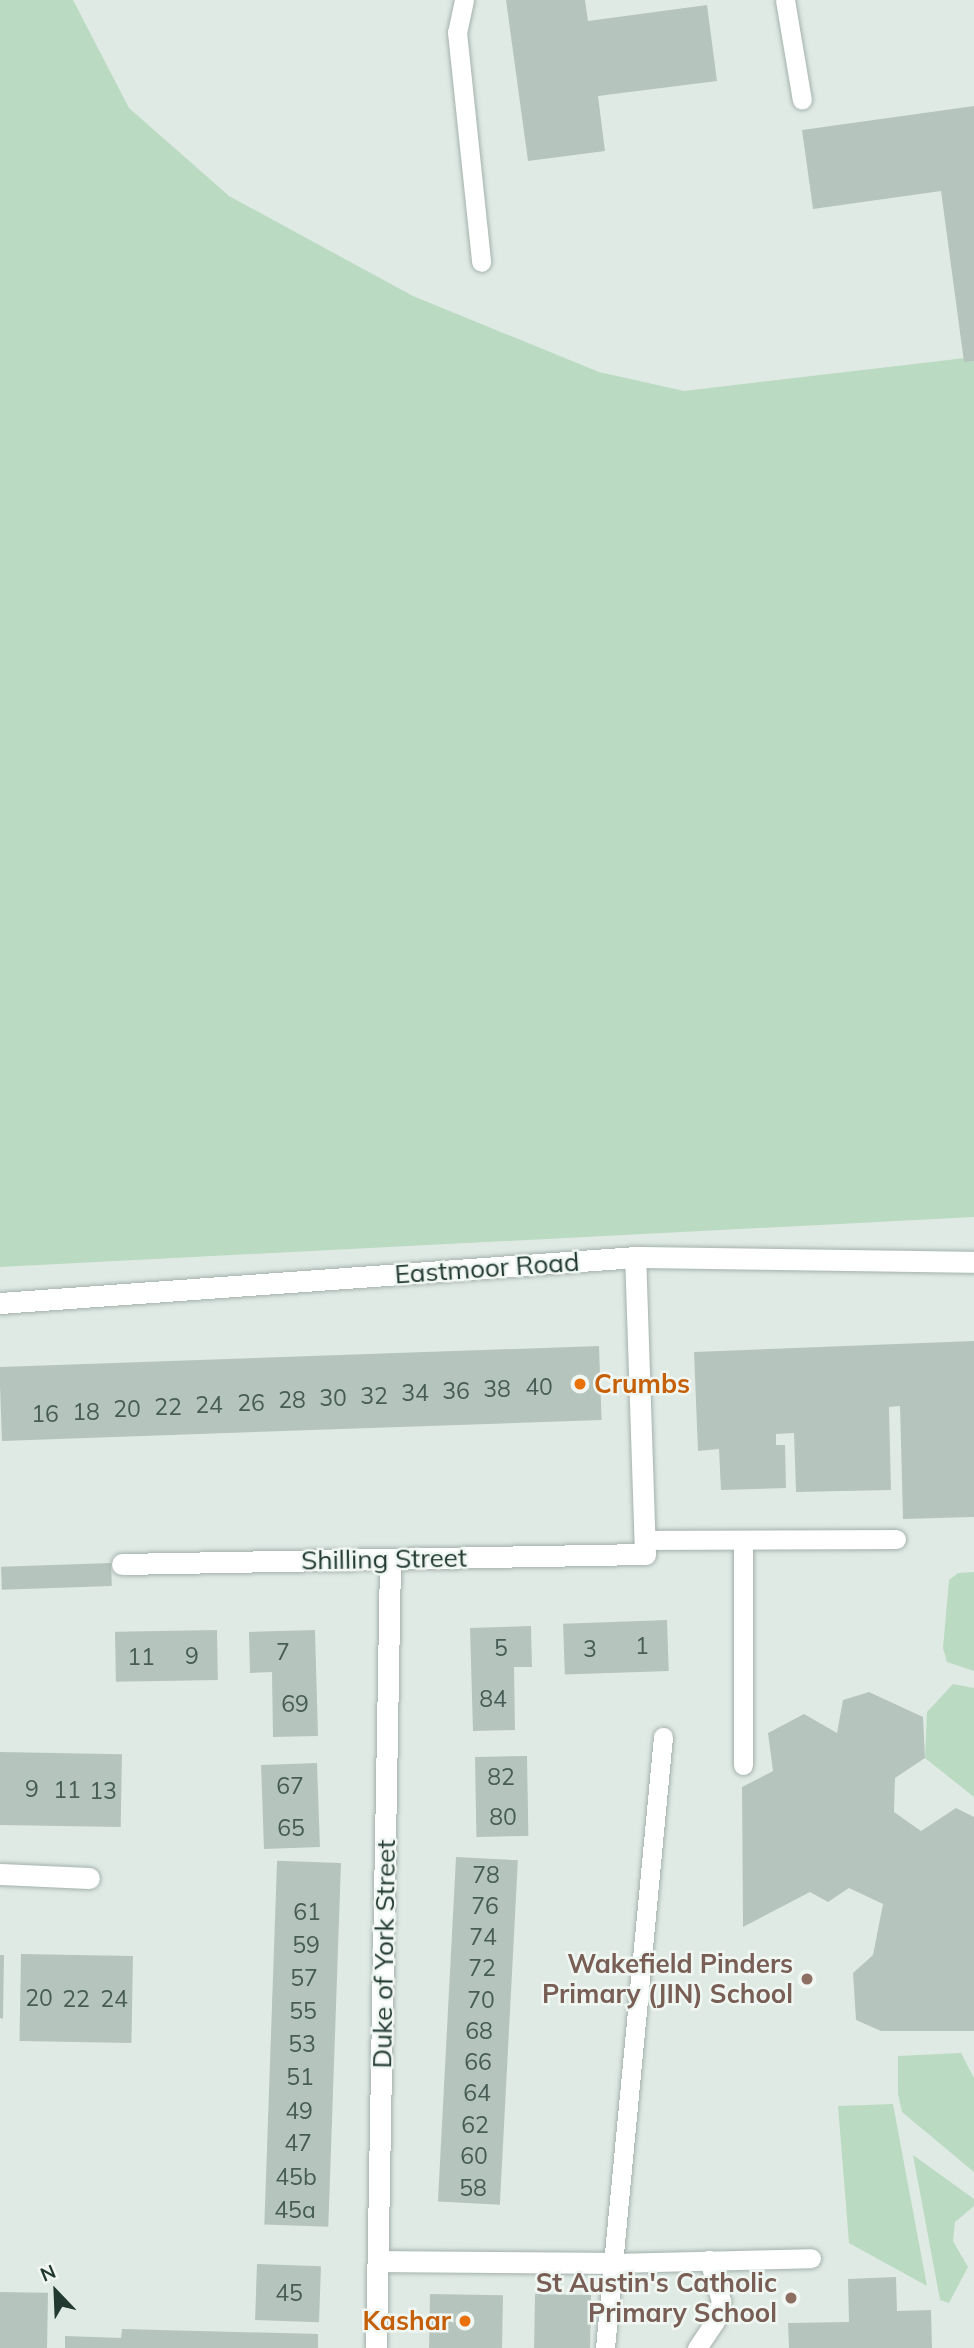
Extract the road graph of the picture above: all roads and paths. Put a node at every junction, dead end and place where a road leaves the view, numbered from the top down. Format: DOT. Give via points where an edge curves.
graph roads {
  1 [pos="464,0"];
  2 [pos="785,0"];
  3 [pos="802,100"];
  4 [pos="481,262"];
  5 [pos="635,1258"];
  6 [pos="974,1262"];
  7 [pos="0,1303"];
  8 [pos="896,1539"];
  9 [pos="743,1540"];
  10 [pos="645,1547"];
  11 [pos="390,1560"];
  12 [pos="122,1564"];
  13 [pos="663,1737"];
  14 [pos="743,1765"];
  15 [pos="0,1874"];
  16 [pos="89,1878"];
  17 [pos="811,2258"];
  18 [pos="709,2260"];
  19 [pos="380,2261"];
  20 [pos="612,2263"];
  21 [pos="376,2348"];
  22 [pos="605,2348"];
  23 [pos="697,2348"];
  1 -- 4 [label="lane" via="457,32"];
  2 -- 3 [label="lane"];
  5 -- 6 [label="street, Eastmoor Road"];
  5 -- 7 [label="street, Eastmoor Road"];
  5 -- 10 [label="street"];
  8 -- 9 [label="lane"];
  9 -- 10 [label="lane"];
  9 -- 14 [label="lane"];
  10 -- 11 [label="street, Shilling Street"];
  11 -- 12 [label="street, Shilling Street"];
  11 -- 19 [label="street, Duke of York Street"];
  13 -- 20 [label="lane"];
  15 -- 16 [label="street"];
  17 -- 18 [label="lane"];
  18 -- 20 [label="lane"];
  18 -- 23 [label="lane" via="721,2301 715,2321"];
  19 -- 20 [label="street"];
  19 -- 21 [label="street, Duke of York Street"];
  20 -- 22 [label="lane"];
}
